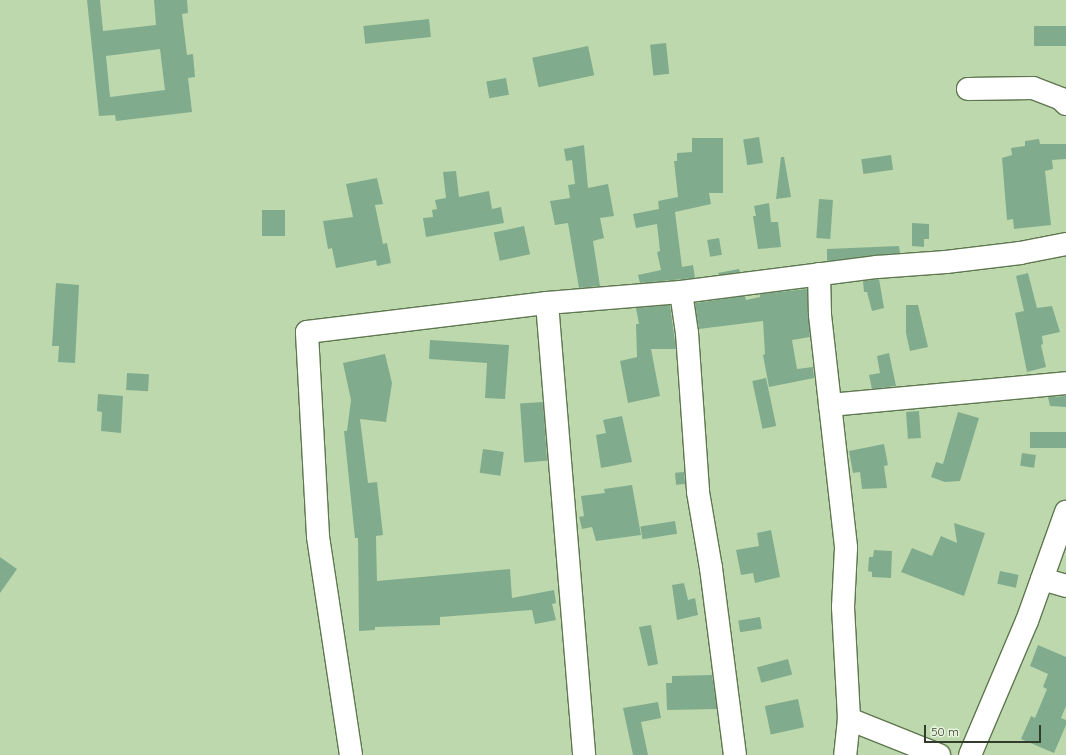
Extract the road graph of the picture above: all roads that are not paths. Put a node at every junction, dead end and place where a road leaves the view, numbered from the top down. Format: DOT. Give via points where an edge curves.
graph roads {
  1 [pos="968,89"];
  2 [pos="1066,104"];
  3 [pos="1066,244"];
  4 [pos="819,274"];
  5 [pos="681,292"];
  6 [pos="547,303"];
  7 [pos="1066,383"];
  8 [pos="830,405"];
  9 [pos="1066,512"];
  10 [pos="1042,580"];
  11 [pos="1066,586"];
  12 [pos="849,719"];
  13 [pos="351,755"];
  14 [pos="584,755"];
  15 [pos="735,755"];
  16 [pos="845,755"];
  17 [pos="939,755"];
  18 [pos="970,755"];
  1 -- 2 [label="street" via="1033,88"];
  3 -- 4 [label="street" via="1005,255"];
  4 -- 5 [label="street"];
  4 -- 8 [label="street" via="820,315"];
  5 -- 6 [label="street"];
  5 -- 15 [label="street" via="687,333 698,492 711,568 720,654"];
  6 -- 13 [label="street" via="307,332 318,536"];
  6 -- 14 [label="street"];
  7 -- 8 [label="street"];
  8 -- 12 [label="street" via="846,548 843,607"];
  9 -- 10 [label="street"];
  10 -- 11 [label="street"];
  10 -- 18 [label="street"];
  12 -- 16 [label="street"];
  12 -- 17 [label="street"];
}
